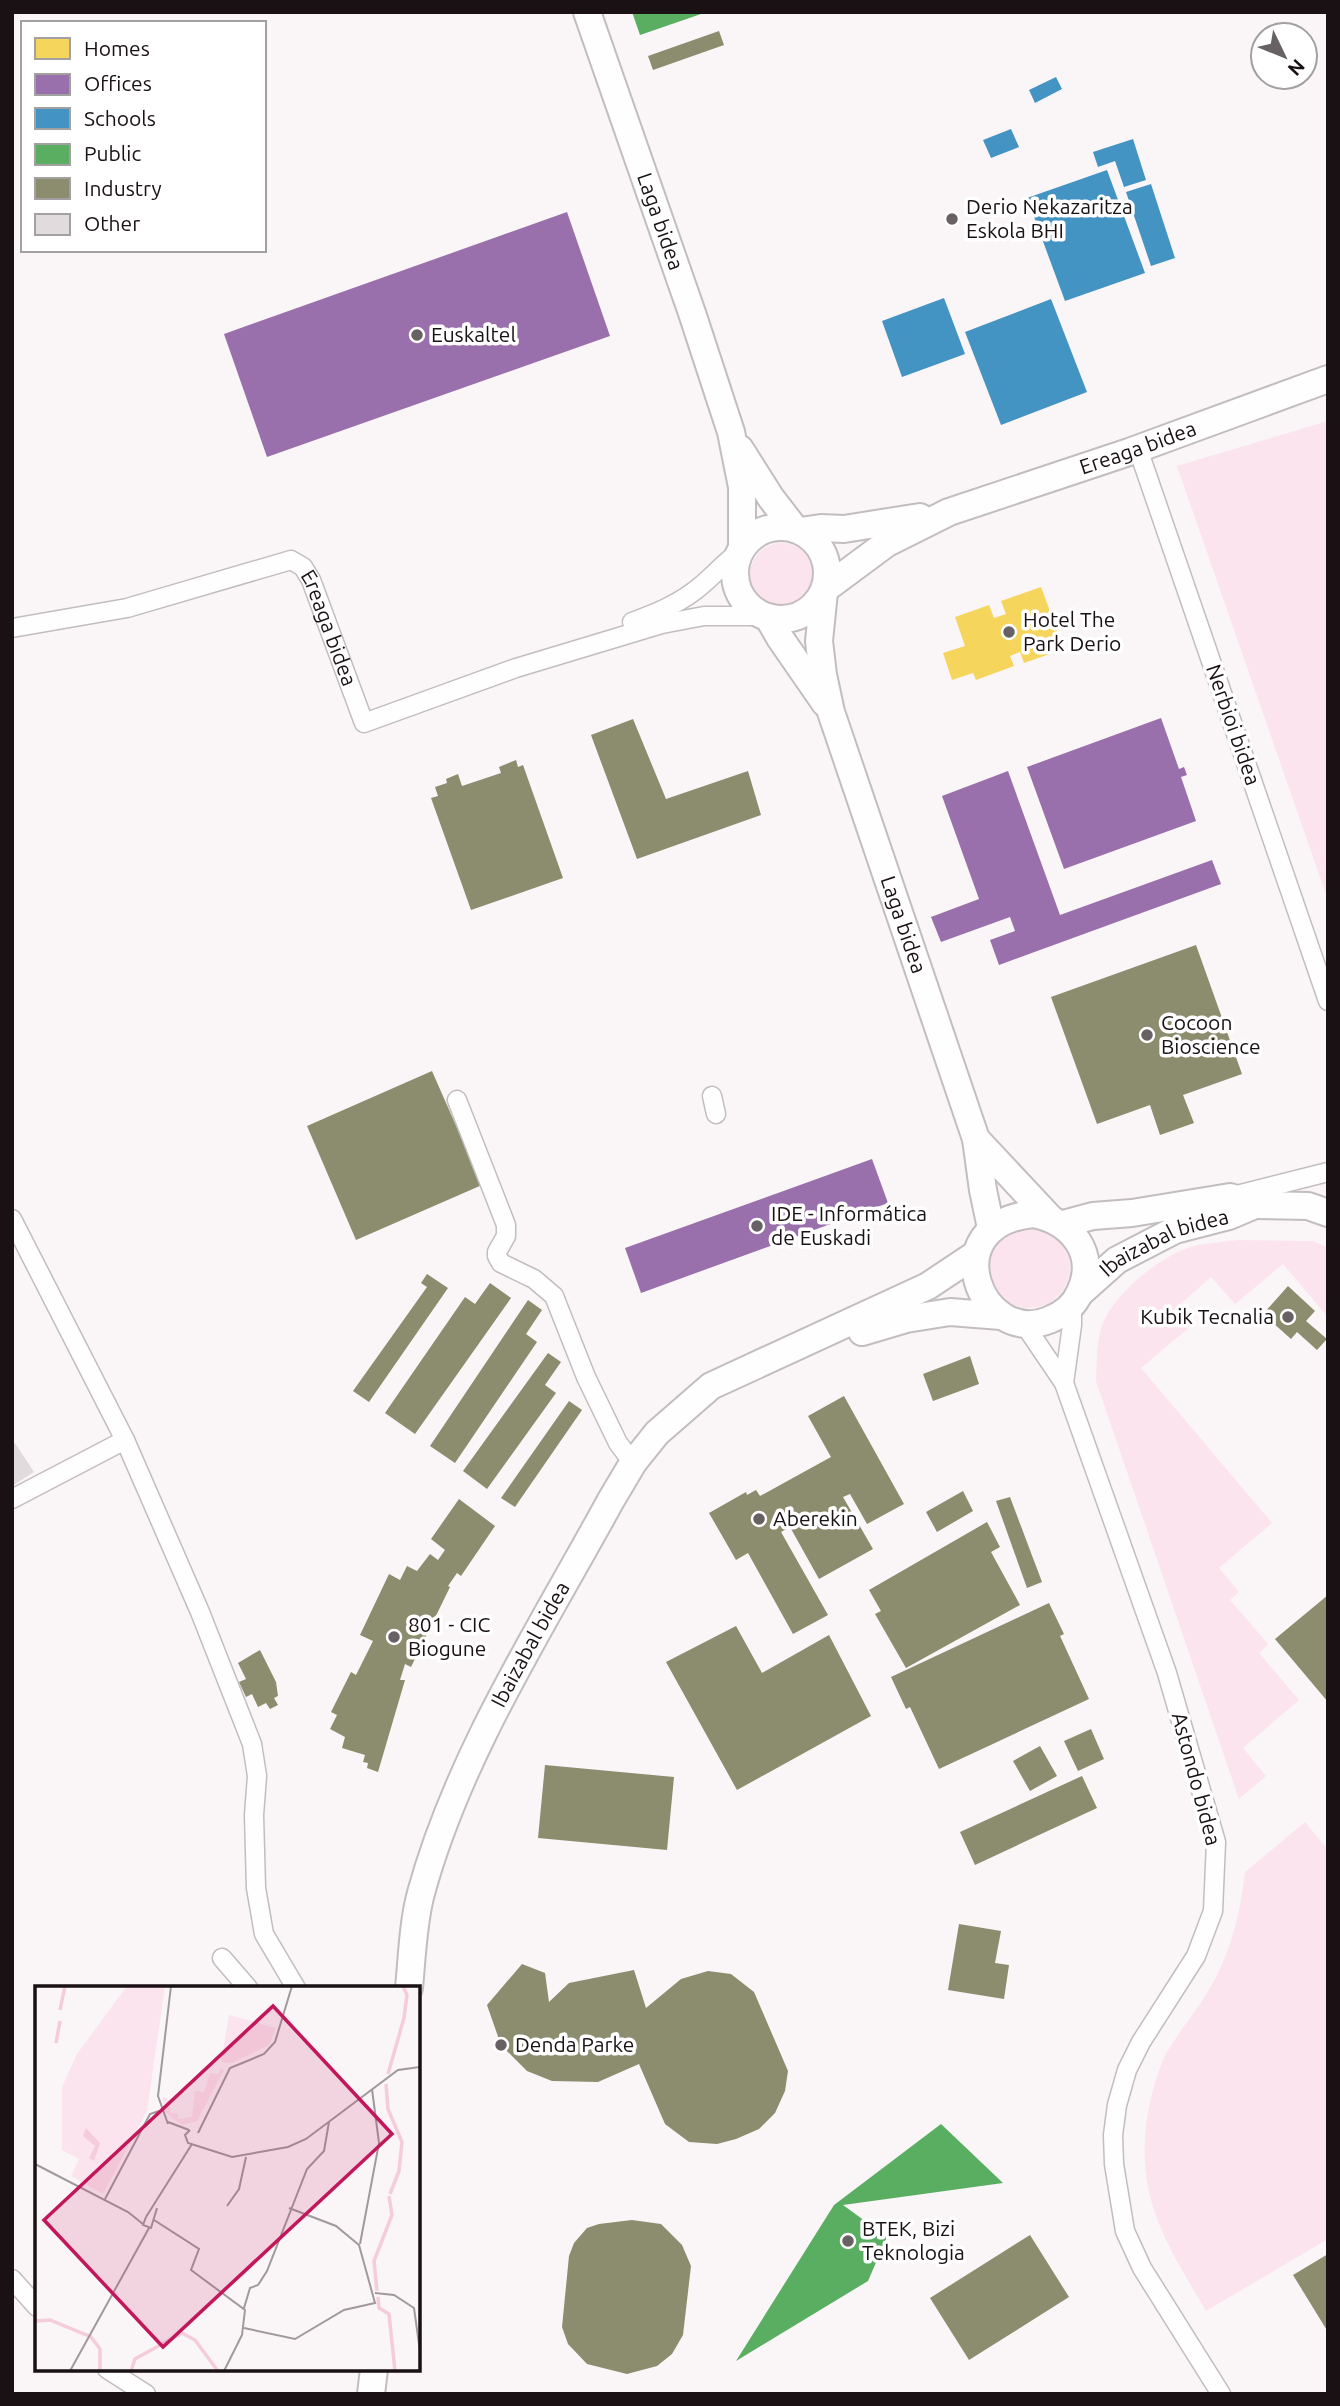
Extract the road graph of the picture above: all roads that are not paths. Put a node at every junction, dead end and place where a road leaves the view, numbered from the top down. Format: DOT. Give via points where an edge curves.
graph roads {
  1 [pos="587,12"];
  2 [pos="1328,379"];
  3 [pos="731,432"];
  4 [pos="1138,449"];
  5 [pos="949,512"];
  6 [pos="797,530"];
  7 [pos="741,550"];
  8 [pos="824,590"];
  9 [pos="766,617"];
  10 [pos="12,628"];
  11 [pos="576,650"];
  12 [pos="831,712"];
  13 [pos="1328,1001"];
  14 [pos="712,1096"];
  15 [pos="457,1100"];
  16 [pos="716,1114"];
  17 [pos="976,1139"];
  18 [pos="1328,1172"];
  19 [pos="1242,1201"];
  20 [pos="1328,1213"];
  21 [pos="12,1219"];
  22 [pos="1056,1221"];
  23 [pos="991,1228"];
  24 [pos="976,1254"];
  25 [pos="1076,1299"];
  26 [pos="1013,1320"];
  27 [pos="754,1364"];
  28 [pos="1064,1383"];
  29 [pos="125,1440"];
  30 [pos="633,1463"];
  31 [pos="12,1499"];
  32 [pos="222,1958"];
  33 [pos="246,1986"];
  34 [pos="295,1986"];
  35 [pos="409,1986"];
  36 [pos="12,2279"];
  37 [pos="35,2305"];
  38 [pos="110,2371"];
  39 [pos="374,2371"];
  40 [pos="146,2394"];
  41 [pos="371,2394"];
  42 [pos="1221,2394"];
  1 -- 3 [label="street, Laga bidea"];
  2 -- 4 [label="street, Ereaga bidea"];
  3 -- 6 [label="street, Laga bidea" via="771,498"];
  3 -- 7 [label="street, Laga bidea" via="742,487"];
  4 -- 5 [label="street, Ereaga bidea"];
  4 -- 13 [label="street, Nerbioi bidea"];
  5 -- 6 [label="street" via="857,527"];
  5 -- 8 [label="street" via="887,543"];
  6 -- 7 [label="street" via="765,529"];
  6 -- 8 [label="street" via="814,540 824,554 828,571"];
  7 -- 9 [label="street" via="735,577 739,593"];
  7 -- 11 [label="street, Ereaga bidea" via="666,610 609,629"];
  8 -- 9 [label="street" via="801,615"];
  8 -- 12 [label="street, Laga bidea" via="819,641"];
  9 -- 11 [label="street, Ereaga bidea" via="704,616"];
  9 -- 12 [label="street, Laga bidea"];
  10 -- 11 [label="street, Ereaga bidea" via="127,608 291,561 303,567 311,580 364,723"];
  12 -- 17 [label="street, Laga bidea"];
  14 -- 16 [label="street"];
  15 -- 30 [label="street" via="506,1225 497,1256 501,1264 534,1279 554,1296 586,1377 618,1443"];
  17 -- 22 [label="street, Laga bidea"];
  17 -- 23 [label="street, Laga bidea"];
  18 -- 19 [label="street"];
  19 -- 20 [label="street, Ibaizabal bidea" via="1308,1206"];
  19 -- 22 [label="street, Ibaizabal bidea"];
  19 -- 25 [label="street, Ibaizabal bidea" via="1229,1216 1175,1230 1117,1260"];
  21 -- 29 [label="street"];
  22 -- 23 [label="street" via="1018,1215"];
  22 -- 25 [label="street" via="1078,1240 1085,1261 1085,1277"];
  23 -- 24 [label="street"];
  24 -- 26 [label="street" via="981,1292 989,1304"];
  24 -- 27 [label="street, Ibaizabal bidea" via="928,1286"];
  25 -- 26 [label="street" via="1059,1316 1044,1322"];
  25 -- 28 [label="street, Astondo bidea"];
  26 -- 27 [label="street, Ibaizabal bidea" via="950,1312 906,1319"];
  26 -- 28 [label="street, Astondo bidea"];
  27 -- 30 [label="street, Ibaizabal bidea" via="711,1386 657,1433"];
  28 -- 42 [label="street, Astondo bidea" via="1167,1673 1216,1842 1213,1911 1196,1955 1127,2070 1113,2135 1125,2231 1142,2268"];
  29 -- 31 [label="street"];
  29 -- 34 [label="street" via="251,1744 257,1776 256,1888 264,1934"];
  30 -- 35 [label="street, Ibaizabal bidea" via="471,1758 420,1896"];
  32 -- 33 [label="street"];
  36 -- 37 [label="street"];
  38 -- 40 [label="street"];
  39 -- 41 [label="street"];
}
